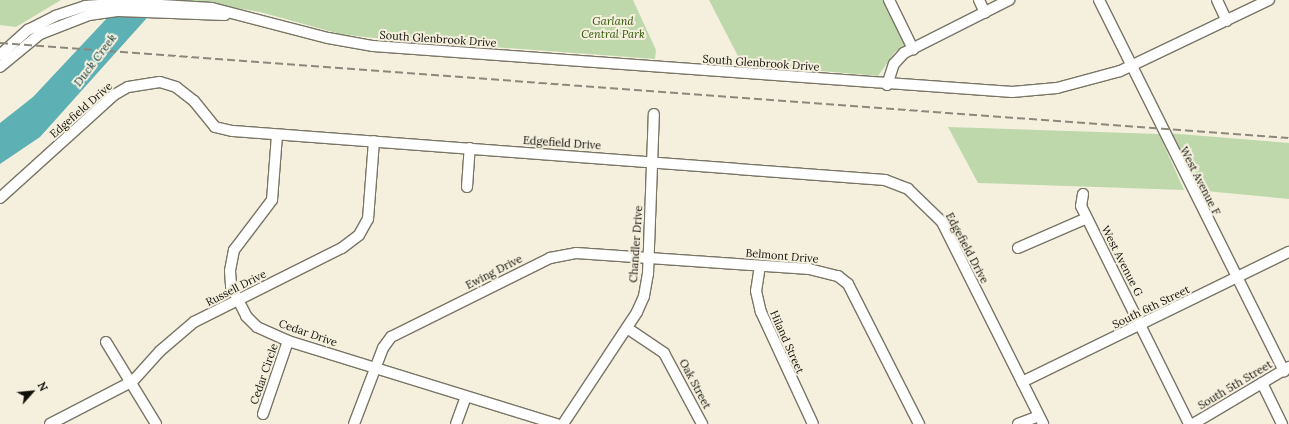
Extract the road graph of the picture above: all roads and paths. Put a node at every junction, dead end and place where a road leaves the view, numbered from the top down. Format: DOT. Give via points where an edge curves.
graph roads {
  1 [pos="888,0"];
  2 [pos="978,0"];
  3 [pos="1009,0"];
  4 [pos="1098,0"];
  5 [pos="1217,0"];
  6 [pos="1269,0"];
  7 [pos="186,10"];
  8 [pos="985,13"];
  9 [pos="1227,21"];
  10 [pos="913,48"];
  11 [pos="0,55"];
  12 [pos="0,67"];
  13 [pos="1131,67"];
  14 [pos="887,85"];
  15 [pos="654,114"];
  16 [pos="277,135"];
  17 [pos="374,141"];
  18 [pos="470,148"];
  19 [pos="652,162"];
  20 [pos="467,187"];
  21 [pos="1083,194"];
  22 [pos="0,198"];
  23 [pos="1087,218"];
  24 [pos="1018,248"];
  25 [pos="1289,252"];
  26 [pos="649,258"];
  27 [pos="760,266"];
  28 [pos="1236,279"];
  29 [pos="238,300"];
  30 [pos="1141,325"];
  31 [pos="627,328"];
  32 [pos="288,341"];
  33 [pos="106,342"];
  34 [pos="376,368"];
  35 [pos="1286,369"];
  36 [pos="133,381"];
  37 [pos="1022,382"];
  38 [pos="1262,384"];
  39 [pos="466,396"];
  40 [pos="263,414"];
  41 [pos="1041,420"];
  42 [pos="50,424"];
  43 [pos="156,424"];
  44 [pos="354,424"];
  45 [pos="456,424"];
  46 [pos="556,424"];
  47 [pos="563,424"];
  48 [pos="702,424"];
  49 [pos="813,424"];
  50 [pos="919,424"];
  51 [pos="1018,424"];
  52 [pos="1189,424"];
  53 [pos="1193,424"];
  54 [pos="1282,424"];
  1 -- 10 [label="street"];
  2 -- 8 [label="street"];
  3 -- 8 [label="street"];
  4 -- 13 [label="street, West Avenue F"];
  5 -- 9 [label="street"];
  6 -- 9 [label="street, South Glenbrook Drive"];
  7 -- 11 [label="street, South Glenbrook Drive" via="98,4 71,9 44,21"];
  7 -- 12 [label="street, South Glenbrook Drive" via="119,11 89,15 40,34"];
  7 -- 14 [label="street, South Glenbrook Drive" via="237,14 328,38 373,46"];
  8 -- 10 [label="street"];
  9 -- 13 [label="street, South Glenbrook Drive"];
  10 -- 14 [label="street" via="894,64"];
  13 -- 14 [label="street, South Glenbrook Drive" via="1040,91 979,91"];
  13 -- 28 [label="street, West Avenue F"];
  15 -- 19 [label="street, Chandler Drive"];
  16 -- 17 [label="street, Edgefield Drive"];
  16 -- 22 [label="street, Edgefield Drive" via="215,127 194,101 176,87 160,82 141,84 114,95"];
  16 -- 29 [label="street, Cedar Drive" via="272,200 234,250 231,286"];
  17 -- 18 [label="street, Edgefield Drive"];
  17 -- 29 [label="street, Russell Drive" via="368,219 362,232 342,248"];
  18 -- 19 [label="street, Edgefield Drive"];
  18 -- 20 [label="street"];
  19 -- 26 [label="street, Chandler Drive"];
  19 -- 37 [label="street, Edgefield Drive" via="885,180 908,189 942,222"];
  21 -- 23 [label="street, West Avenue G" via="1081,206"];
  23 -- 24 [label="street"];
  23 -- 30 [label="street, West Avenue G"];
  25 -- 28 [label="street, South 6th Street"];
  26 -- 27 [label="street, Belmont Drive"];
  26 -- 31 [label="street, Chandler Drive" via="644,296"];
  26 -- 34 [label="street, Ewing Drive" via="576,253 550,258 391,336"];
  27 -- 49 [label="street, Hiland Street" via="756,291 761,312"];
  27 -- 50 [label="street, Belmont Drive" via="830,272 848,284"];
  28 -- 30 [label="street, South 6th Street"];
  28 -- 35 [label="street, West Avenue F"];
  29 -- 32 [label="street, Cedar Drive" via="257,327"];
  29 -- 36 [label="street, Russell Drive" via="194,322 173,338"];
  30 -- 37 [label="street, South 6th Street"];
  30 -- 52 [label="street, West Avenue G"];
  31 -- 47 [label="street, Chandler Drive"];
  31 -- 48 [label="street, Oak Street" via="664,353"];
  32 -- 34 [label="street, Cedar Drive"];
  32 -- 40 [label="street, Cedar Circle"];
  33 -- 36 [label="street"];
  34 -- 39 [label="street, Cedar Drive"];
  34 -- 44 [label="street, Ewing Drive"];
  35 -- 38 [label="street, South 5th Street"];
  36 -- 42 [label="street, Russell Drive"];
  36 -- 43 [label="street"];
  37 -- 41 [label="street, Edgefield Drive"];
  38 -- 53 [label="street, South 5th Street"];
  38 -- 54 [label="street"];
  39 -- 45 [label="street"];
  39 -- 46 [label="street, Cedar Drive"];
  41 -- 51 [label="street"];
}
